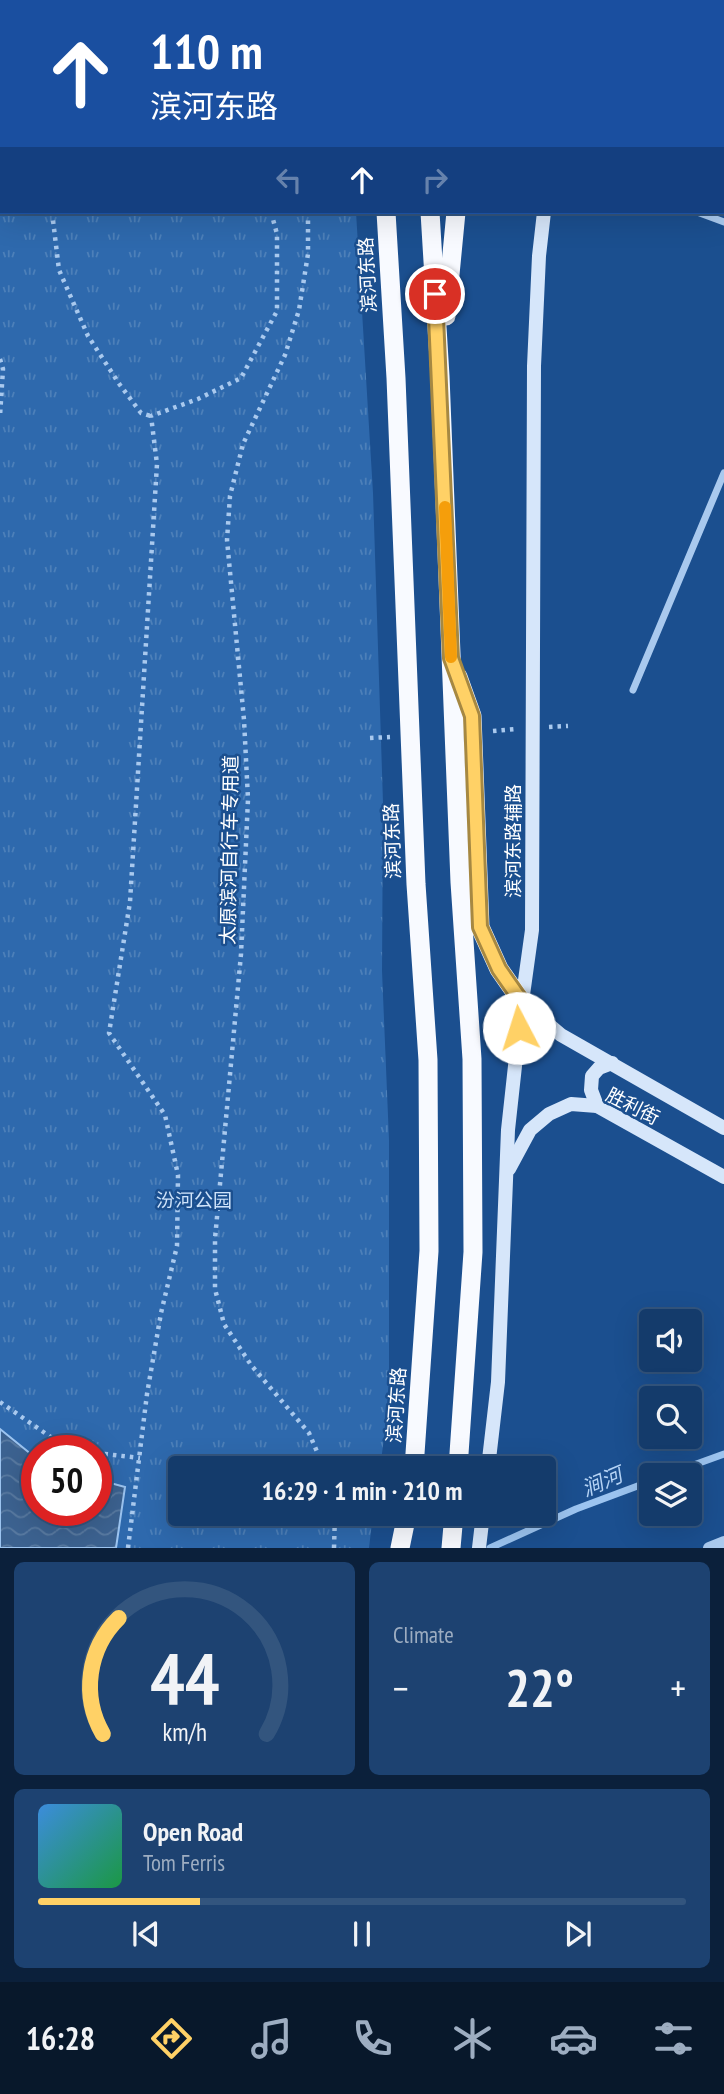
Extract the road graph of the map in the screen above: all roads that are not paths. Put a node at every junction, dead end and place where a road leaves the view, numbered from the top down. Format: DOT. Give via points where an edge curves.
graph roads {
  1 [pos="386,214"];
  2 [pos="430,214"];
  3 [pos="456,214"];
  4 [pos="544,214"];
  5 [pos="702,214"];
  6 [pos="724,222"];
  7 [pos="440,376"];
  8 [pos="724,472"];
  9 [pos="451,658"];
  10 [pos="634,690"];
  11 [pos="522,1002"];
  12 [pos="612,1063"];
  13 [pos="597,1106"];
  14 [pos="724,1128"];
  15 [pos="507,1173"];
  16 [pos="724,1177"];
  17 [pos="415,1456"];
  18 [pos="459,1456"];
  19 [pos="489,1456"];
  20 [pos="405,1526"];
  21 [pos="408,1526"];
  22 [pos="453,1526"];
  23 [pos="482,1526"];
  24 [pos="724,1542"];
  25 [pos="400,1548"];
  26 [pos="407,1548"];
  27 [pos="451,1548"];
  28 [pos="479,1548"];
  29 [pos="709,1548"];
  1 -- 17 [label="highway, 滨河东路" via="415,870 428,1060 429,1251"];
  2 -- 7 [label="highway"];
  3 -- 7 [label="highway"];
  4 -- 11 [label="main road, 滨河东路辅路" via="534,366 532,930"];
  5 -- 6 [label="street"];
  7 -- 9 [label="highway"];
  8 -- 10 [label="street"];
  9 -- 11 [label="highway" via="472,716 480,927 499,969"];
  9 -- 18 [label="highway" via="472,1059 473,1252"];
  11 -- 12 [label="main road, 胜利街" via="561,1035"];
  11 -- 15 [label="main road, 滨河东路辅路"];
  12 -- 13 [label="main road" via="592,1076"];
  12 -- 14 [label="main road, 胜利街"];
  13 -- 15 [label="main road, 胜利街" via="571,1104 549,1114 530,1130"];
  13 -- 16 [label="main road, 胜利街"];
  15 -- 19 [label="main road, 滨河东路辅路" via="498,1382"];
  20 -- 25 [label="highway"];
  21 -- 26 [label="highway"];
  22 -- 27 [label="highway"];
  23 -- 28 [label="main road"];
  24 -- 29 [label="street"];
}
